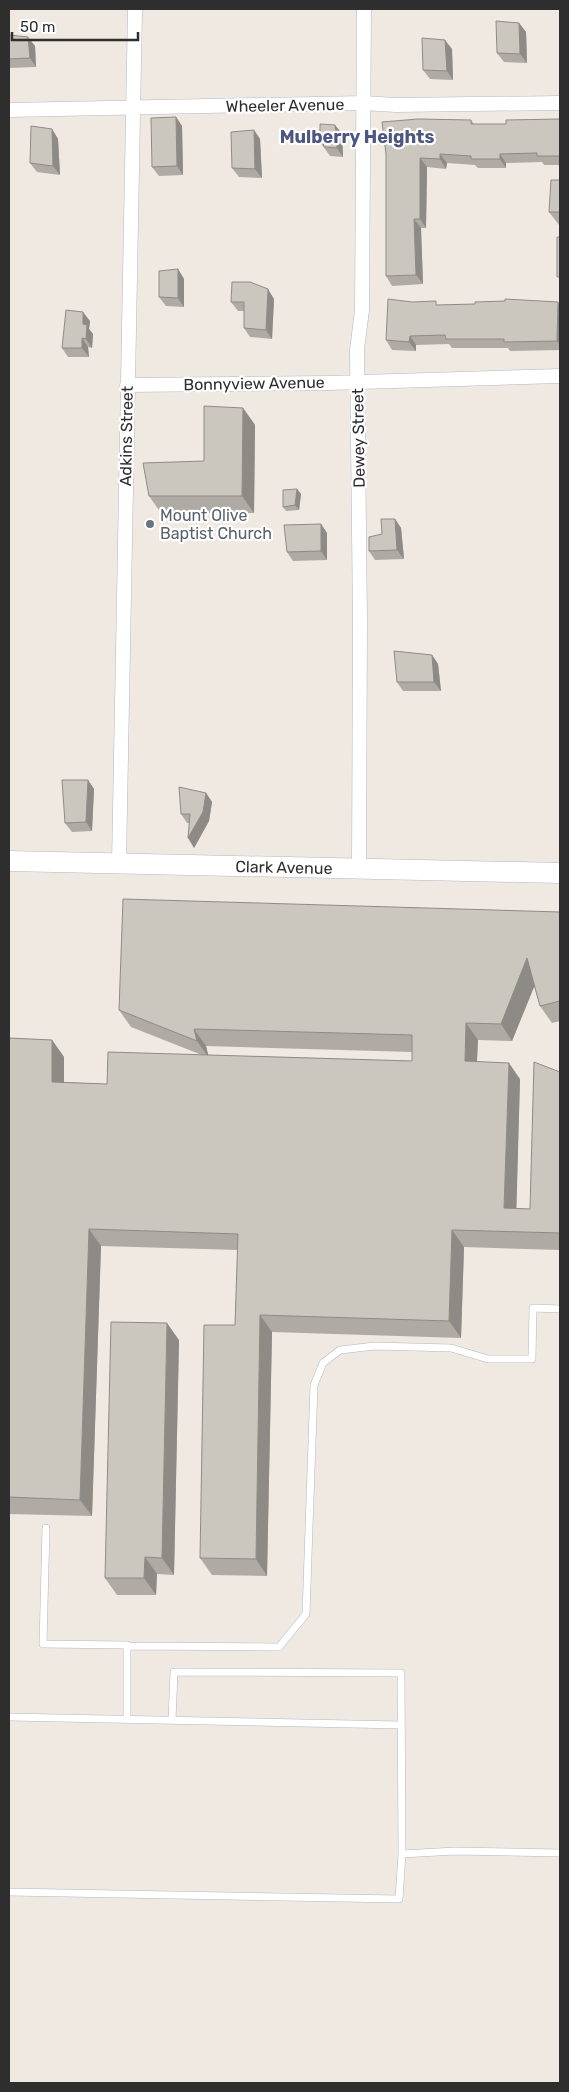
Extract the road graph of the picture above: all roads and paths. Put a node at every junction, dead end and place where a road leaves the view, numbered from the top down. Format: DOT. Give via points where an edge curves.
graph roads {
  1 [pos="135,9"];
  2 [pos="364,9"];
  3 [pos="363,103"];
  4 [pos="560,103"];
  5 [pos="134,108"];
  6 [pos="9,110"];
  7 [pos="560,376"];
  8 [pos="357,382"];
  9 [pos="127,385"];
  10 [pos="9,861"];
  11 [pos="119,863"];
  12 [pos="359,868"];
  13 [pos="560,873"];
  14 [pos="560,1309"];
  15 [pos="46,1528"];
  16 [pos="126,1646"];
  17 [pos="9,1717"];
  18 [pos="127,1719"];
  19 [pos="172,1720"];
  20 [pos="401,1725"];
  21 [pos="560,1853"];
  22 [pos="402,1854"];
  23 [pos="9,1892"];
  1 -- 5 [label="street, Adkins Street"];
  2 -- 3 [label="street, Dewey Street"];
  3 -- 4 [label="street, Wheeler Avenue"];
  3 -- 5 [label="street, Wheeler Avenue"];
  3 -- 8 [label="street, Dewey Street" via="362,301"];
  5 -- 6 [label="street, Wheeler Avenue"];
  5 -- 9 [label="street, Adkins Street"];
  7 -- 8 [label="street, Bonnyview Avenue"];
  8 -- 9 [label="street, Bonnyview Avenue"];
  8 -- 12 [label="street, Dewey Street"];
  9 -- 11 [label="street, Adkins Street"];
  10 -- 11 [label="street, Clark Avenue"];
  11 -- 12 [label="street, Clark Avenue"];
  12 -- 13 [label="street, Clark Avenue"];
  14 -- 16 [label="lane" via="533,1308 532,1359 488,1359 451,1348 375,1346 340,1350 324,1363 314,1385 306,1614 279,1647"];
  15 -- 16 [label="lane" via="43,1644"];
  16 -- 18 [label="lane"];
  17 -- 18 [label="lane"];
  18 -- 19 [label="lane"];
  19 -- 20 [label="lane"];
  19 -- 20 [label="lane" via="174,1672 401,1673"];
  20 -- 22 [label="lane"];
  21 -- 22 [label="lane" via="454,1851"];
  22 -- 23 [label="lane" via="399,1899"];
}
